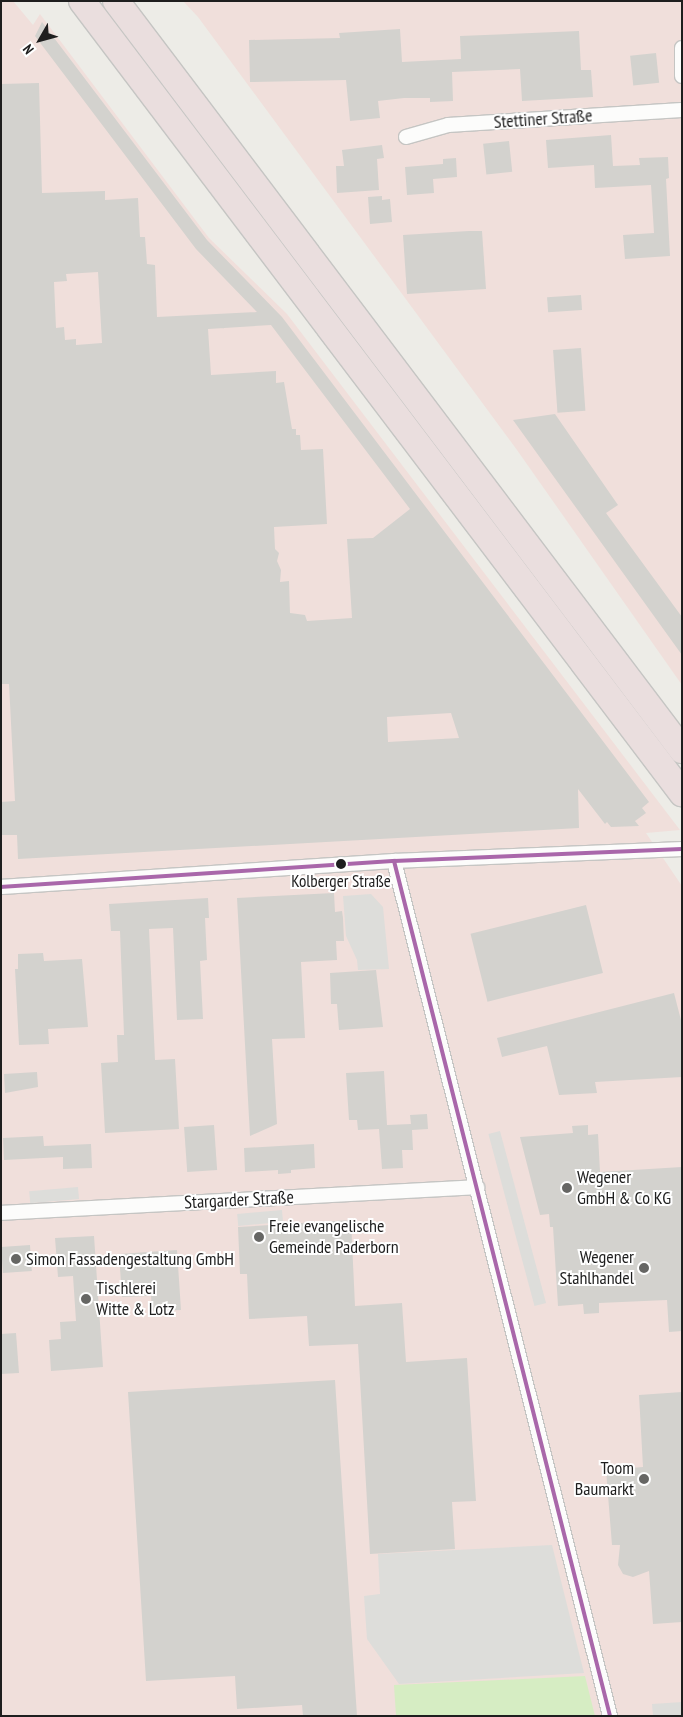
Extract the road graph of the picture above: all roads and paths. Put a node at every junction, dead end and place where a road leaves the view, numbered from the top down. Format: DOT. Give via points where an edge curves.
graph roads {
  1 [pos="82,1"];
  2 [pos="123,7"];
  3 [pos="682,48"];
  4 [pos="682,76"];
  5 [pos="682,110"];
  6 [pos="406,137"];
  7 [pos="682,750"];
  8 [pos="682,792"];
  9 [pos="682,849"];
  10 [pos="394,861"];
  11 [pos="1,886"];
  12 [pos="477,1188"];
  13 [pos="1,1213"];
  14 [pos="610,1716"];
  1 -- 8 [label="highway"];
  2 -- 7 [label="highway"];
  3 -- 4 [label="street"];
  5 -- 6 [label="street, Stettiner Straße" via="448,125"];
  9 -- 10 [label="street"];
  10 -- 11 [label="street"];
  10 -- 12 [label="street"];
  12 -- 13 [label="street, Stargarder Straße"];
  12 -- 14 [label="street"];
}
